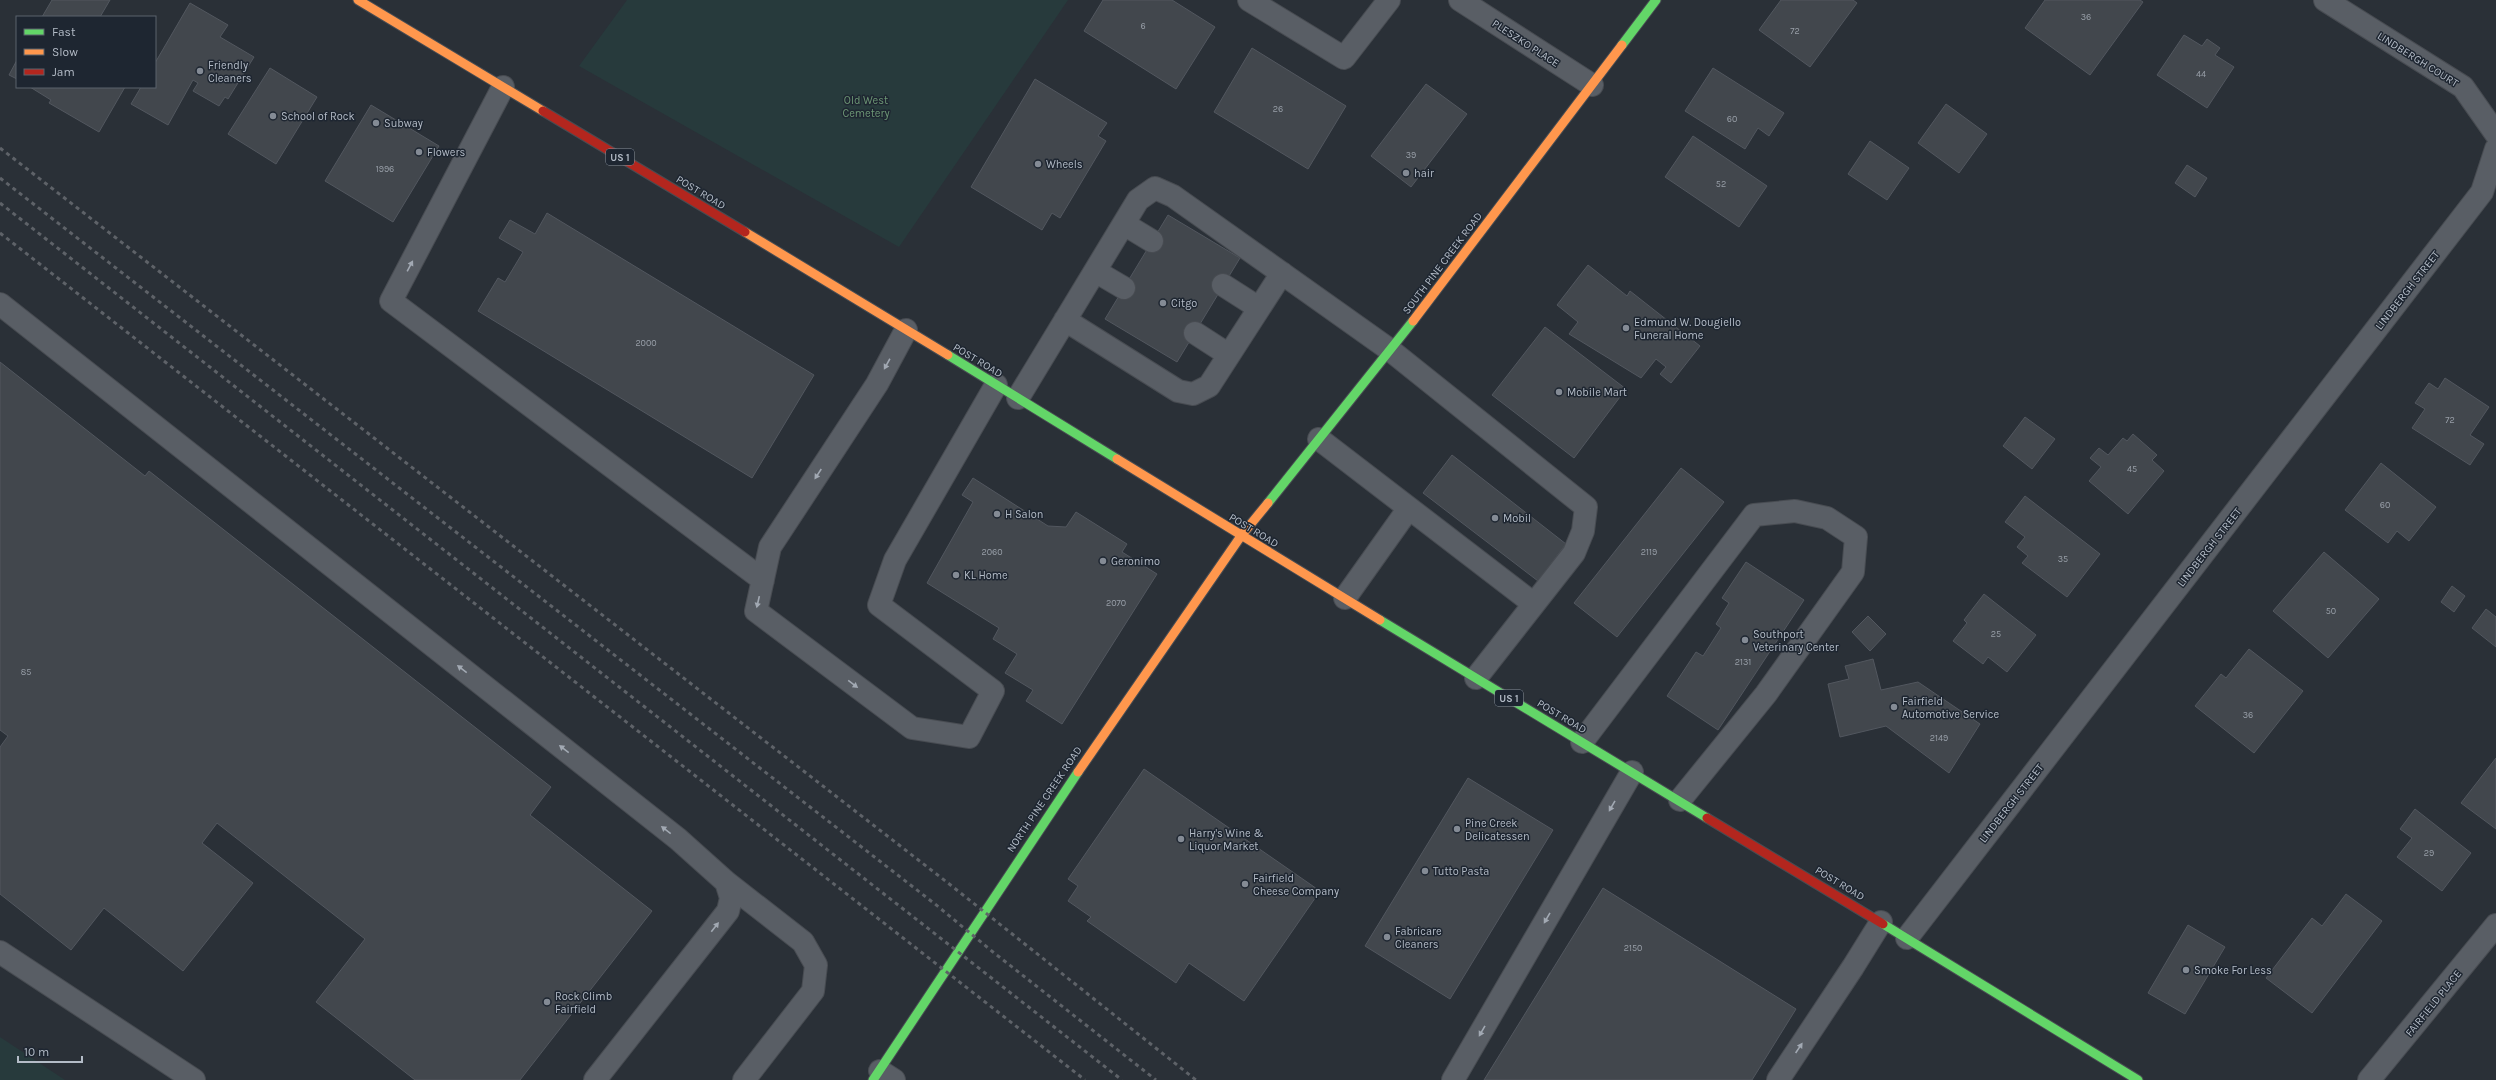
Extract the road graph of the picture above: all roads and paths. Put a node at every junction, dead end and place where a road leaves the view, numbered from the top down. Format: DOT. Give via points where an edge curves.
graph roads {
  1 [pos="358,0"];
  2 [pos="1249,0"];
  3 [pos="1389,0"];
  4 [pos="1460,0"];
  5 [pos="1656,0"];
  6 [pos="2325,0"];
  7 [pos="1592,85"];
  8 [pos="503,87"];
  9 [pos="2496,134"];
  10 [pos="2496,148"];
  11 [pos="1124,224"];
  12 [pos="1152,241"];
  13 [pos="1095,271"];
  14 [pos="1282,273"];
  15 [pos="1223,285"];
  16 [pos="1124,288"];
  17 [pos="0,304"];
  18 [pos="1259,308"];
  19 [pos="1065,320"];
  20 [pos="906,330"];
  21 [pos="1195,333"];
  22 [pos="1390,350"];
  23 [pos="1229,355"];
  24 [pos="996,385"];
  25 [pos="1018,398"];
  26 [pos="1319,439"];
  27 [pos="1409,508"];
  28 [pos="1241,536"];
  29 [pos="763,580"];
  30 [pos="1344,598"];
  31 [pos="1534,604"];
  32 [pos="1476,678"];
  33 [pos="1582,742"];
  34 [pos="1632,772"];
  35 [pos="1680,800"];
  36 [pos="726,882"];
  37 [pos="1881,922"];
  38 [pos="2496,926"];
  39 [pos="1908,938"];
  40 [pos="0,952"];
  41 [pos="882,1077"];
  42 [pos="194,1080"];
  43 [pos="595,1080"];
  44 [pos="744,1080"];
  45 [pos="1453,1080"];
  46 [pos="1778,1080"];
  47 [pos="2138,1080"];
  48 [pos="2370,1080"];
  1 -- 8 [label="main road, POST ROAD / US 1"];
  2 -- 3 [label="street" via="1344,58"];
  4 -- 7 [label="street, PLESZKO PLACE"];
  5 -- 7 [label="main road, SOUTH PINE CREEK ROAD"];
  6 -- 9 [label="street, LINDBERGH COURT" via="2463,87"];
  7 -- 22 [label="main road, SOUTH PINE CREEK ROAD"];
  8 -- 20 [label="main road, POST ROAD / US 1"];
  29 -- 8 [label="street, one-way" via="391,300"];
  10 -- 39 [label="street, LINDBERGH STREET" via="2482,192"];
  11 -- 12 [label="street"];
  11 -- 13 [label="street"];
  11 -- 14 [label="street" via="1138,200 1155,188 1186,204"];
  13 -- 16 [label="street"];
  13 -- 19 [label="street"];
  14 -- 18 [label="street"];
  14 -- 22 [label="street"];
  15 -- 18 [label="street"];
  36 -- 17 [label="street, one-way" via="678,839"];
  18 -- 23 [label="street"];
  19 -- 23 [label="street" via="1178,391 1193,394 1209,386"];
  19 -- 25 [label="street"];
  20 -- 24 [label="main road, POST ROAD / US 1"];
  20 -- 29 [label="street, one-way" via="877,384 770,547"];
  21 -- 23 [label="street"];
  22 -- 26 [label="main road, SOUTH PINE CREEK ROAD"];
  22 -- 31 [label="street" via="1586,507 1583,531 1574,553"];
  24 -- 25 [label="main road, POST ROAD / US 1"];
  29 -- 24 [label="street, one-way" via="756,611 912,728 969,737 993,691 879,605 895,560"];
  25 -- 28 [label="main road, POST ROAD / US 1"];
  26 -- 27 [label="street"];
  26 -- 28 [label="main road, SOUTH PINE CREEK ROAD"];
  27 -- 30 [label="street"];
  27 -- 31 [label="street"];
  28 -- 30 [label="main road, POST ROAD / US 1"];
  28 -- 41 [label="main road, NORTH PINE CREEK ROAD" via="1052,809"];
  30 -- 32 [label="main road, POST ROAD / US 1"];
  31 -- 32 [label="street"];
  32 -- 33 [label="main road, POST ROAD / US 1"];
  33 -- 34 [label="main road, POST ROAD / US 1"];
  33 -- 35 [label="street" via="1754,515 1795,511 1826,518 1856,538 1853,572 1766,694"];
  34 -- 35 [label="main road, POST ROAD / US 1"];
  34 -- 45 [label="street, one-way"];
  35 -- 37 [label="main road, POST ROAD / US 1"];
  43 -- 36 [label="street, one-way" via="728,911 731,898"];
  36 -- 44 [label="street" via="803,942 816,965 813,991"];
  37 -- 39 [label="main road, POST ROAD / US 1"];
  46 -- 37 [label="street, one-way"];
  38 -- 48 [label="street, FAIRFIELD PLACE"];
  39 -- 47 [label="main road, POST ROAD / US 1"];
  40 -- 42 [label="street"];
}
